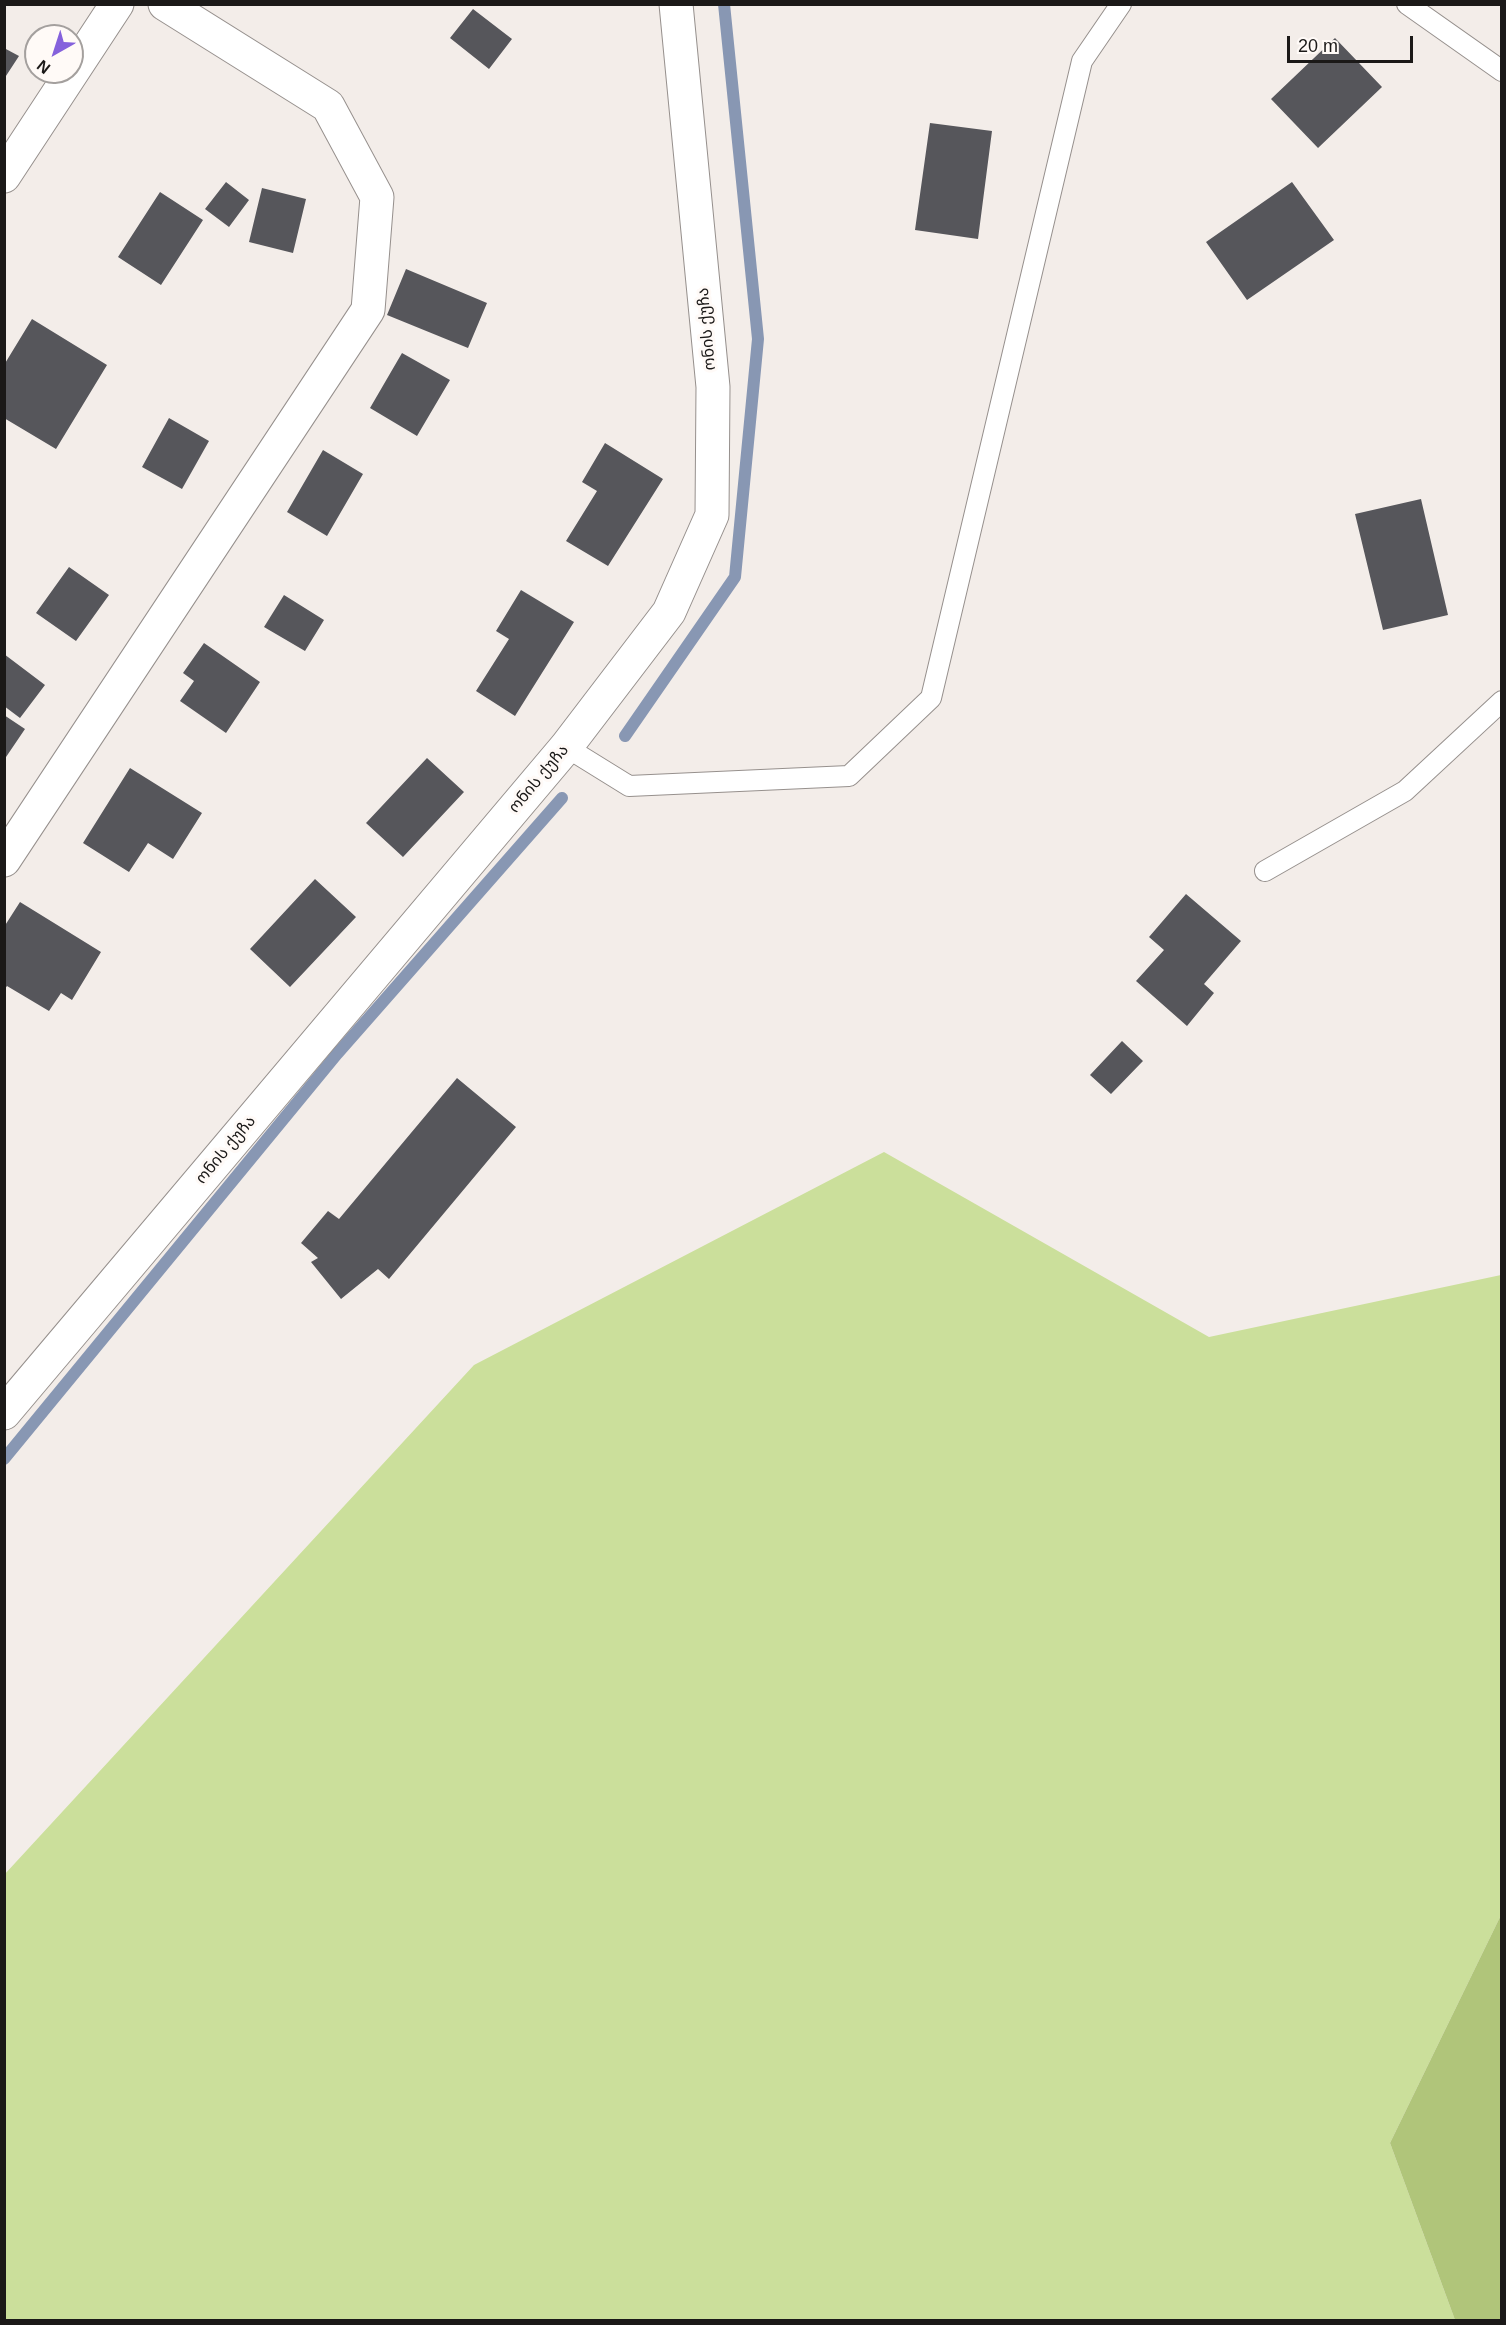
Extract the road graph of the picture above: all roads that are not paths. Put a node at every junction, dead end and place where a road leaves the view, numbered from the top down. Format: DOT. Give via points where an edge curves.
graph roads {
  1 [pos="117,4"];
  2 [pos="165,4"];
  3 [pos="676,4"];
  4 [pos="1121,4"];
  5 [pos="1407,4"];
  6 [pos="1502,71"];
  7 [pos="4,176"];
  8 [pos="1502,701"];
  9 [pos="566,747"];
  10 [pos="4,860"];
  11 [pos="1266,871"];
  12 [pos="4,1413"];
  1 -- 7 [label="main road"];
  2 -- 10 [label="main road" via="328,106 377,197 368,310"];
  3 -- 9 [label="main road, ონის ქუჩა" via="713,387 712,515 669,612"];
  4 -- 9 [label="lane" via="1082,61 931,698 849,776 629,786"];
  5 -- 6 [label="lane"];
  8 -- 11 [label="lane" via="1404,790"];
  9 -- 12 [label="main road, ონის ქუჩა"];
}
